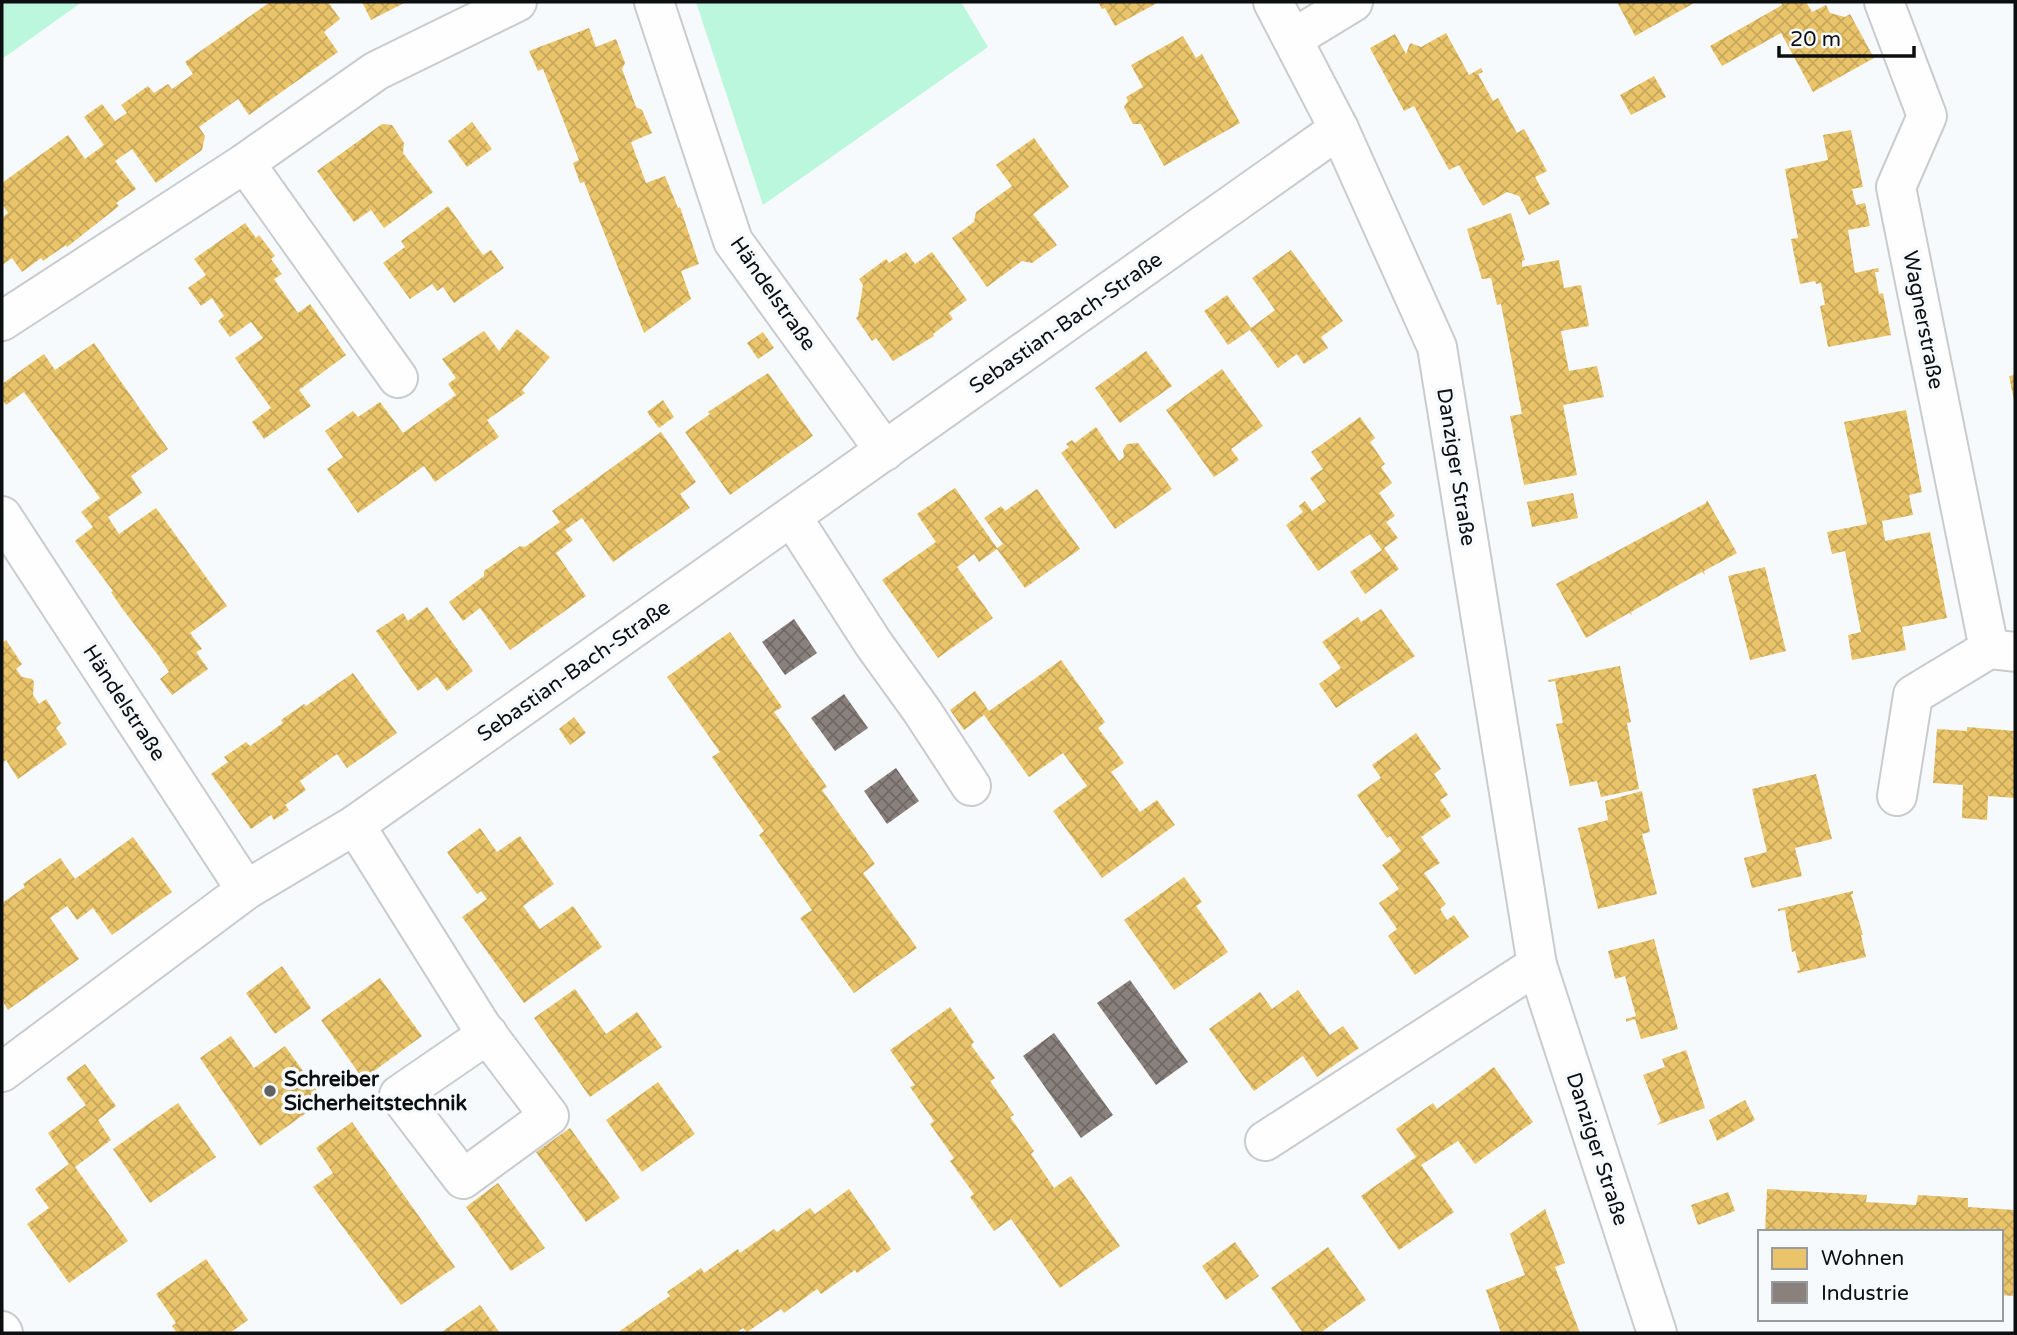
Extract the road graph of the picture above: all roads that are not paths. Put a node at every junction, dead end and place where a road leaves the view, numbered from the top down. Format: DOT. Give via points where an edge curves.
graph roads {
  1 [pos="517,2"];
  2 [pos="654,2"];
  3 [pos="1273,2"];
  4 [pos="1353,2"];
  5 [pos="1884,2"];
  6 [pos="1294,38"];
  7 [pos="1339,128"];
  8 [pos="245,163"];
  9 [pos="2,321"];
  10 [pos="398,378"];
  11 [pos="885,451"];
  12 [pos="2,516"];
  13 [pos="792,517"];
  14 [pos="2002,651"];
  15 [pos="971,786"];
  16 [pos="1897,796"];
  17 [pos="355,825"];
  18 [pos="246,890"];
  19 [pos="1537,965"];
  20 [pos="488,1034"];
  21 [pos="2,1072"];
  22 [pos="1265,1141"];
  23 [pos="1657,1333"];
  1 -- 8 [label="street" via="376,71"];
  2 -- 11 [label="street, Händelstraße" via="733,241"];
  3 -- 6 [label="street, Danziger Straße"];
  4 -- 6 [label="street"];
  5 -- 14 [label="street, Wagnerstraße" via="1927,116 1896,187"];
  6 -- 7 [label="street, Danziger Straße"];
  7 -- 11 [label="street, Sebastian-Bach-Straße"];
  7 -- 19 [label="street, Danziger Straße" via="1437,347"];
  8 -- 9 [label="street"];
  8 -- 10 [label="street"];
  11 -- 13 [label="street, Sebastian-Bach-Straße"];
  12 -- 18 [label="street, Händelstraße"];
  13 -- 15 [label="street"];
  13 -- 17 [label="street, Sebastian-Bach-Straße"];
  14 -- 16 [label="street, Wagnerstraße" via="1913,695"];
  17 -- 18 [label="street, Sebastian-Bach-Straße"];
  17 -- 20 [label="street"];
  18 -- 21 [label="street, Sebastian-Bach-Straße"];
  19 -- 22 [label="street"];
  19 -- 23 [label="street, Danziger Straße"];
}
